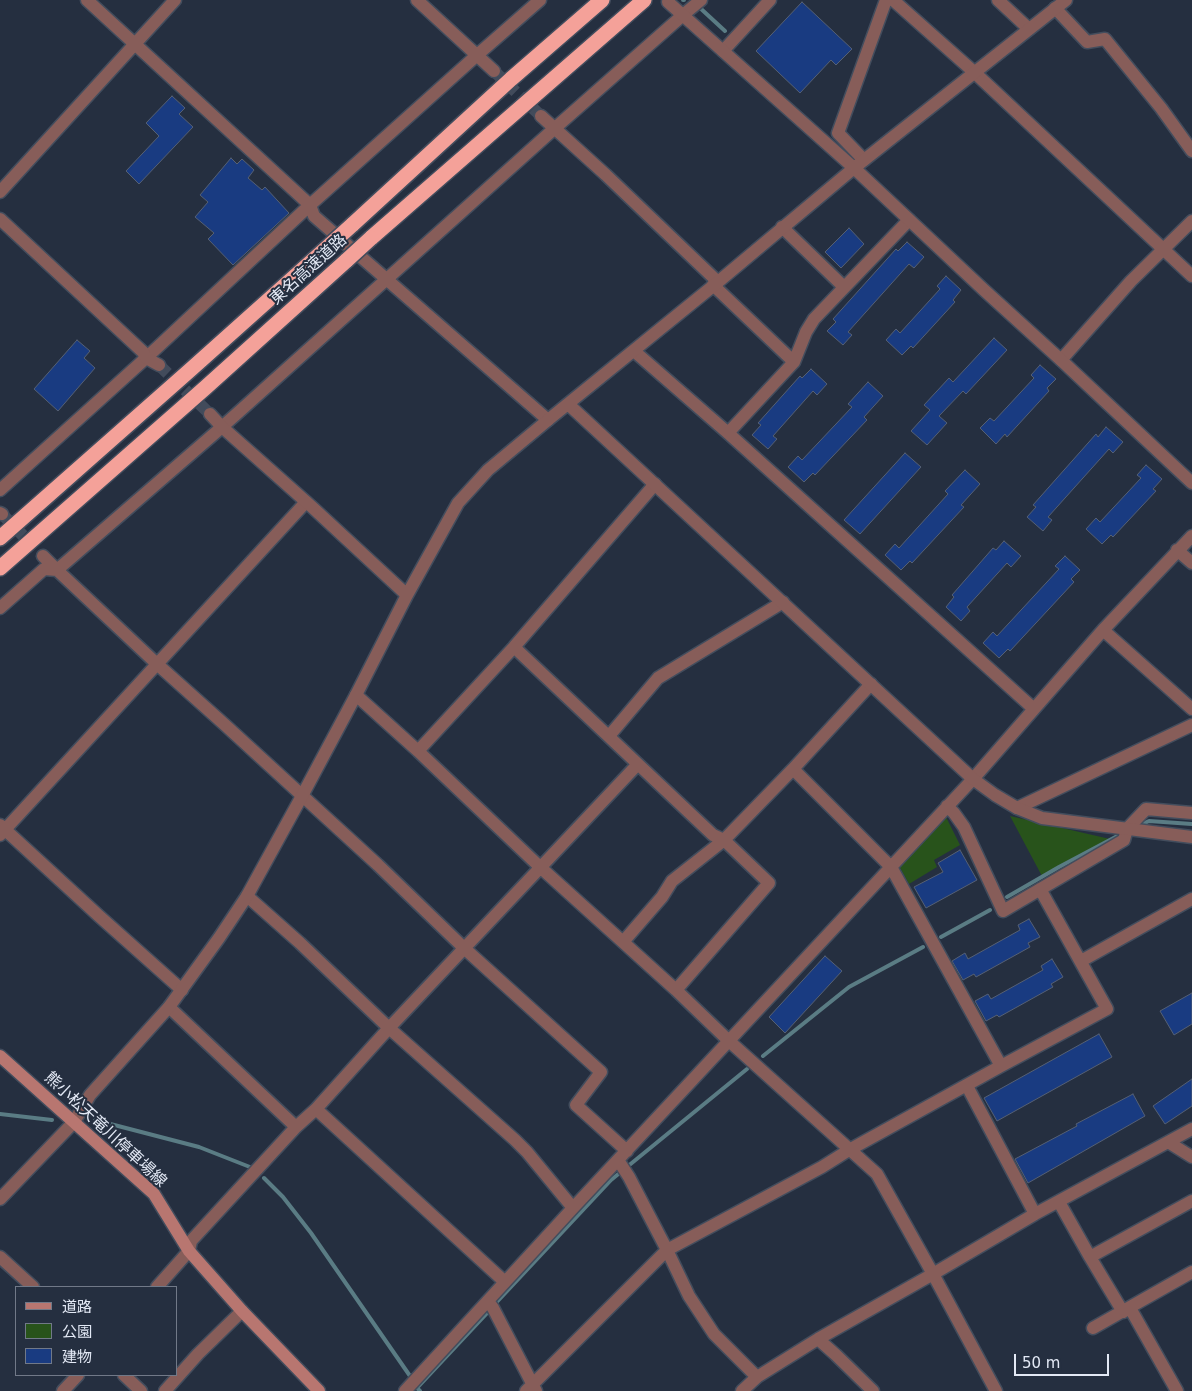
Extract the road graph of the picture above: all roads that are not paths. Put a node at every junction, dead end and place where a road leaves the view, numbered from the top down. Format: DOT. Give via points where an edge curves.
graph roads {
  1 [pos="87,0"];
  2 [pos="175,0"];
  3 [pos="417,0"];
  4 [pos="540,0"];
  5 [pos="602,0"];
  6 [pos="644,0"];
  7 [pos="701,0"];
  8 [pos="770,0"];
  9 [pos="886,0"];
  10 [pos="893,0"];
  11 [pos="998,0"];
  12 [pos="1066,0"];
  13 [pos="668,2"];
  14 [pos="1055,8"];
  15 [pos="683,15"];
  16 [pos="1029,29"];
  17 [pos="135,44"];
  18 [pos="723,51"];
  19 [pos="476,56"];
  20 [pos="494,71"];
  21 [pos="974,72"];
  22 [pos="541,116"];
  23 [pos="555,128"];
  24 [pos="1192,151"];
  25 [pos="859,164"];
  26 [pos="0,192"];
  27 [pos="310,205"];
  28 [pos="0,219"];
  29 [pos="909,220"];
  30 [pos="1192,221"];
  31 [pos="782,227"];
  32 [pos="1163,250"];
  33 [pos="1192,276"];
  34 [pos="386,280"];
  35 [pos="715,284"];
  36 [pos="844,287"];
  37 [pos="634,351"];
  38 [pos="146,358"];
  39 [pos="1061,360"];
  40 [pos="794,362"];
  41 [pos="159,365"];
  42 [pos="568,404"];
  43 [pos="210,414"];
  44 [pos="548,420"];
  45 [pos="222,427"];
  46 [pos="728,433"];
  47 [pos="1192,483"];
  48 [pos="655,484"];
  49 [pos="0,490"];
  50 [pos="306,502"];
  51 [pos="1192,536"];
  52 [pos="0,538"];
  53 [pos="1178,550"];
  54 [pos="43,556"];
  55 [pos="1192,563"];
  56 [pos="0,568"];
  57 [pos="57,570"];
  58 [pos="407,595"];
  59 [pos="783,602"];
  60 [pos="0,608"];
  61 [pos="1103,630"];
  62 [pos="514,647"];
  63 [pos="157,664"];
  64 [pos="871,684"];
  65 [pos="356,695"];
  66 [pos="1034,709"];
  67 [pos="1192,709"];
  68 [pos="1192,725"];
  69 [pos="609,736"];
  70 [pos="418,751"];
  71 [pos="638,764"];
  72 [pos="793,769"];
  73 [pos="973,779"];
  74 [pos="302,796"];
  75 [pos="947,806"];
  76 [pos="1018,808"];
  77 [pos="1192,813"];
  78 [pos="2,830"];
  79 [pos="1126,831"];
  80 [pos="1192,837"];
  81 [pos="724,840"];
  82 [pos="540,867"];
  83 [pos="890,868"];
  84 [pos="1040,889"];
  85 [pos="247,896"];
  86 [pos="1192,899"];
  87 [pos="623,942"];
  88 [pos="464,948"];
  89 [pos="1081,961"];
  90 [pos="182,990"];
  91 [pos="676,990"];
  92 [pos="169,1007"];
  93 [pos="389,1028"];
  94 [pos="729,1041"];
  95 [pos="0,1056"];
  96 [pos="1001,1066"];
  97 [pos="967,1086"];
  98 [pos="316,1109"];
  99 [pos="74,1122"];
  100 [pos="296,1127"];
  101 [pos="1192,1129"];
  102 [pos="1168,1142"];
  103 [pos="849,1150"];
  104 [pos="1192,1157"];
  105 [pos="622,1158"];
  106 [pos="0,1199"];
  107 [pos="1192,1201"];
  108 [pos="1059,1202"];
  109 [pos="573,1208"];
  110 [pos="1035,1214"];
  111 [pos="667,1250"];
  112 [pos="189,1251"];
  113 [pos="0,1257"];
  114 [pos="1090,1257"];
  115 [pos="1192,1272"];
  116 [pos="934,1274"];
  117 [pos="505,1282"];
  118 [pos="32,1286"];
  119 [pos="158,1286"];
  120 [pos="491,1305"];
  121 [pos="1126,1310"];
  122 [pos="242,1311"];
  123 [pos="1093,1328"];
  124 [pos="818,1339"];
  125 [pos="77,1376"];
  126 [pos="125,1376"];
  127 [pos="178,1376"];
  128 [pos="178,1376"];
  129 [pos="756,1377"];
  130 [pos="532,1389"];
  131 [pos="63,1391"];
  132 [pos="141,1391"];
  133 [pos="164,1391"];
  134 [pos="320,1391"];
  135 [pos="405,1391"];
  136 [pos="742,1391"];
  137 [pos="873,1391"];
  138 [pos="996,1391"];
  139 [pos="1177,1391"];
  1 -- 17 [label="street"];
  2 -- 17 [label="street"];
  3 -- 19 [label="street"];
  4 -- 19 [label="street"];
  5 -- 52 [label="highway, 東名高速道路, bridge"];
  6 -- 56 [label="highway, 東名高速道路, bridge"];
  7 -- 15 [label="street"];
  8 -- 18 [label="street"];
  9 -- 25 [label="street" via="838,133"];
  10 -- 21 [label="street"];
  11 -- 16 [label="street"];
  12 -- 14 [label="street"];
  13 -- 15 [label="street"];
  14 -- 16 [label="street"];
  14 -- 24 [label="street" via="1086,42 1106,39"];
  15 -- 18 [label="street"];
  15 -- 23 [label="street"];
  16 -- 21 [label="street"];
  17 -- 26 [label="street"];
  17 -- 27 [label="street"];
  18 -- 25 [label="street"];
  19 -- 20 [label="street"];
  19 -- 27 [label="street"];
  21 -- 25 [label="street"];
  21 -- 32 [label="street"];
  22 -- 23 [label="street"];
  23 -- 34 [label="street"];
  23 -- 35 [label="street"];
  25 -- 29 [label="street"];
  25 -- 31 [label="street"];
  27 -- 34 [label="street" via="314,216"];
  27 -- 38 [label="street"];
  28 -- 38 [label="street"];
  29 -- 36 [label="street"];
  29 -- 39 [label="street"];
  30 -- 32 [label="street"];
  31 -- 35 [label="street"];
  31 -- 36 [label="street"];
  32 -- 33 [label="street"];
  32 -- 39 [label="street"];
  34 -- 44 [label="street"];
  34 -- 45 [label="street"];
  35 -- 37 [label="street"];
  35 -- 40 [label="street"];
  36 -- 40 [label="street" via="814,319"];
  37 -- 42 [label="street"];
  37 -- 46 [label="street"];
  38 -- 41 [label="street"];
  38 -- 49 [label="street"];
  39 -- 47 [label="street"];
  40 -- 46 [label="street"];
  42 -- 44 [label="street"];
  42 -- 48 [label="street"];
  43 -- 45 [label="street"];
  44 -- 58 [label="street" via="488,470 458,504"];
  45 -- 50 [label="street"];
  45 -- 57 [label="street"];
  46 -- 66 [label="street"];
  48 -- 59 [label="street"];
  48 -- 62 [label="street"];
  50 -- 58 [label="street"];
  50 -- 63 [label="street"];
  51 -- 53 [label="street"];
  53 -- 55 [label="street"];
  53 -- 61 [label="street"];
  54 -- 57 [label="street"];
  57 -- 60 [label="street" via="44,569"];
  57 -- 63 [label="street"];
  58 -- 65 [label="street"];
  59 -- 64 [label="street"];
  59 -- 69 [label="street" via="658,678"];
  61 -- 66 [label="street"];
  61 -- 67 [label="street"];
  62 -- 69 [label="street"];
  62 -- 70 [label="street"];
  63 -- 74 [label="street"];
  63 -- 78 [label="street"];
  64 -- 72 [label="street"];
  64 -- 73 [label="street"];
  65 -- 70 [label="street"];
  65 -- 74 [label="street"];
  66 -- 73 [label="street"];
  68 -- 76 [label="street"];
  69 -- 71 [label="street"];
  70 -- 82 [label="street"];
  71 -- 81 [label="street" via="713,835"];
  71 -- 82 [label="street"];
  72 -- 81 [label="street"];
  72 -- 83 [label="street"];
  73 -- 75 [label="street"];
  73 -- 76 [label="street"];
  74 -- 85 [label="street"];
  74 -- 88 [label="street"];
  75 -- 83 [label="street"];
  75 -- 84 [label="street" via="964,827 1003,911"];
  76 -- 79 [label="street" via="1042,818"];
  77 -- 79 [label="street" via="1146,809"];
  78 -- 90 [label="street"];
  79 -- 80 [label="street"];
  79 -- 84 [label="street"];
  81 -- 87 [label="street" via="672,881 662,898"];
  81 -- 91 [label="street" via="769,883"];
  82 -- 87 [label="street"];
  82 -- 88 [label="street"];
  83 -- 94 [label="street"];
  83 -- 96 [label="street"];
  84 -- 89 [label="street"];
  85 -- 90 [label="street"];
  85 -- 93 [label="street"];
  86 -- 89 [label="street"];
  87 -- 91 [label="street"];
  88 -- 93 [label="street"];
  88 -- 105 [label="street" via="601,1072 576,1104"];
  89 -- 96 [label="street" via="1107,1009"];
  90 -- 92 [label="street"];
  91 -- 94 [label="street"];
  92 -- 99 [label="street" via="90,1095"];
  92 -- 100 [label="street"];
  93 -- 98 [label="street"];
  93 -- 109 [label="street" via="515,1140"];
  94 -- 103 [label="street"];
  94 -- 105 [label="street"];
  95 -- 99 [label="main road, 熊小松天竜川停車場線"];
  96 -- 97 [label="street"];
  97 -- 103 [label="street"];
  97 -- 110 [label="street"];
  98 -- 100 [label="street"];
  98 -- 117 [label="street"];
  99 -- 106 [label="street"];
  99 -- 112 [label="main road, 熊小松天竜川停車場線" via="154,1194"];
  100 -- 112 [label="street" via="191,1241"];
  101 -- 102 [label="street"];
  102 -- 104 [label="street"];
  102 -- 108 [label="street"];
  103 -- 111 [label="street"];
  103 -- 116 [label="street" via="877,1174"];
  105 -- 109 [label="street"];
  105 -- 111 [label="street"];
  107 -- 114 [label="street"];
  108 -- 110 [label="street"];
  108 -- 114 [label="street"];
  109 -- 117 [label="street"];
  110 -- 116 [label="street"];
  111 -- 129 [label="street" via="689,1296 714,1334"];
  111 -- 130 [label="street"];
  112 -- 119 [label="street"];
  112 -- 122 [label="main road, 熊小松天竜川停車場線"];
  113 -- 118 [label="street"];
  114 -- 121 [label="street"];
  115 -- 121 [label="street"];
  116 -- 124 [label="street"];
  116 -- 138 [label="street"];
  117 -- 120 [label="street"];
  120 -- 130 [label="street"];
  120 -- 135 [label="street"];
  121 -- 123 [label="street"];
  121 -- 139 [label="street"];
  122 -- 127 [label="street"];
  122 -- 134 [label="main road, 熊小松天竜川停車場線"];
  124 -- 129 [label="street"];
  124 -- 137 [label="street"];
  125 -- 131 [label="street"];
  126 -- 132 [label="street"];
  128 -- 133 [label="street"];
  129 -- 136 [label="street"];
}
